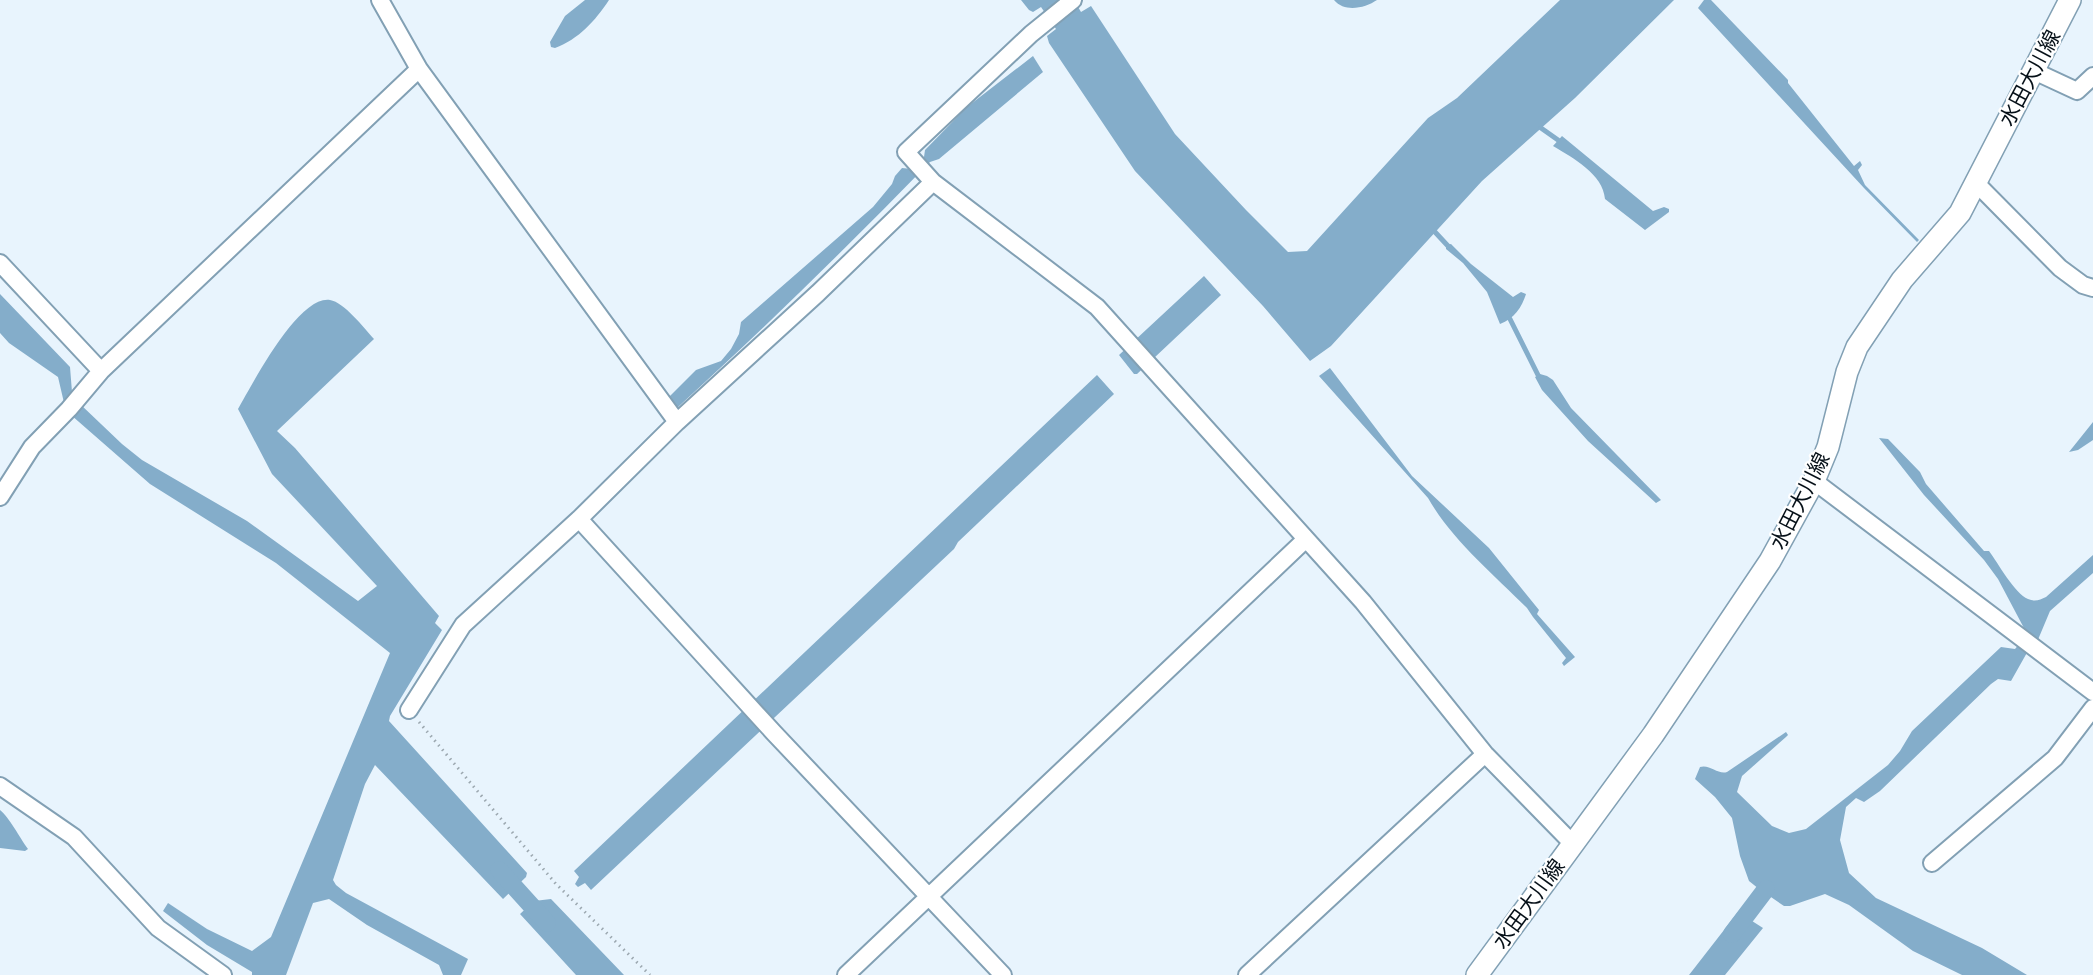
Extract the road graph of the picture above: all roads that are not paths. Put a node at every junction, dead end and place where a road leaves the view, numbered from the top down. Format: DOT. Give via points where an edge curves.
graph roads {
  1 [pos="380,0"];
  2 [pos="1073,0"];
  3 [pos="2068,1"];
  4 [pos="419,69"];
  5 [pos="2034,71"];
  6 [pos="2093,76"];
  7 [pos="933,182"];
  8 [pos="1976,183"];
  9 [pos="0,264"];
  10 [pos="2093,288"];
  11 [pos="101,371"];
  12 [pos="677,423"];
  13 [pos="1814,481"];
  14 [pos="0,497"];
  15 [pos="579,519"];
  16 [pos="1306,539"];
  17 [pos="2093,692"];
  18 [pos="2093,708"];
  19 [pos="409,710"];
  20 [pos="1485,754"];
  21 [pos="0,786"];
  22 [pos="1573,844"];
  23 [pos="1932,863"];
  24 [pos="930,896"];
  25 [pos="223,975"];
  26 [pos="846,975"];
  27 [pos="1003,975"];
  28 [pos="1247,975"];
  29 [pos="1478,975"];
  1 -- 4 [label="street"];
  2 -- 7 [label="street" via="1031,34 906,152"];
  3 -- 5 [label="main road, 水田大川線"];
  4 -- 11 [label="street"];
  4 -- 12 [label="street"];
  5 -- 6 [label="street" via="2077,91"];
  5 -- 8 [label="main road, 水田大川線"];
  7 -- 12 [label="street"];
  7 -- 16 [label="street" via="1097,308"];
  8 -- 10 [label="street" via="2060,268"];
  8 -- 13 [label="main road, 水田大川線" via="1960,213 1902,280 1857,347"];
  9 -- 11 [label="street"];
  11 -- 14 [label="street" via="32,447"];
  12 -- 15 [label="street"];
  13 -- 17 [label="street"];
  13 -- 22 [label="main road, 水田大川線" via="1724,633"];
  15 -- 19 [label="street" via="464,625"];
  15 -- 24 [label="street" via="774,733"];
  16 -- 20 [label="street" via="1363,602"];
  16 -- 24 [label="street"];
  18 -- 23 [label="street" via="2055,758"];
  20 -- 22 [label="street"];
  20 -- 28 [label="street"];
  21 -- 25 [label="street" via="74,837 158,928"];
  22 -- 29 [label="main road, 水田大川線"];
  24 -- 26 [label="street"];
  24 -- 27 [label="street"];
}
